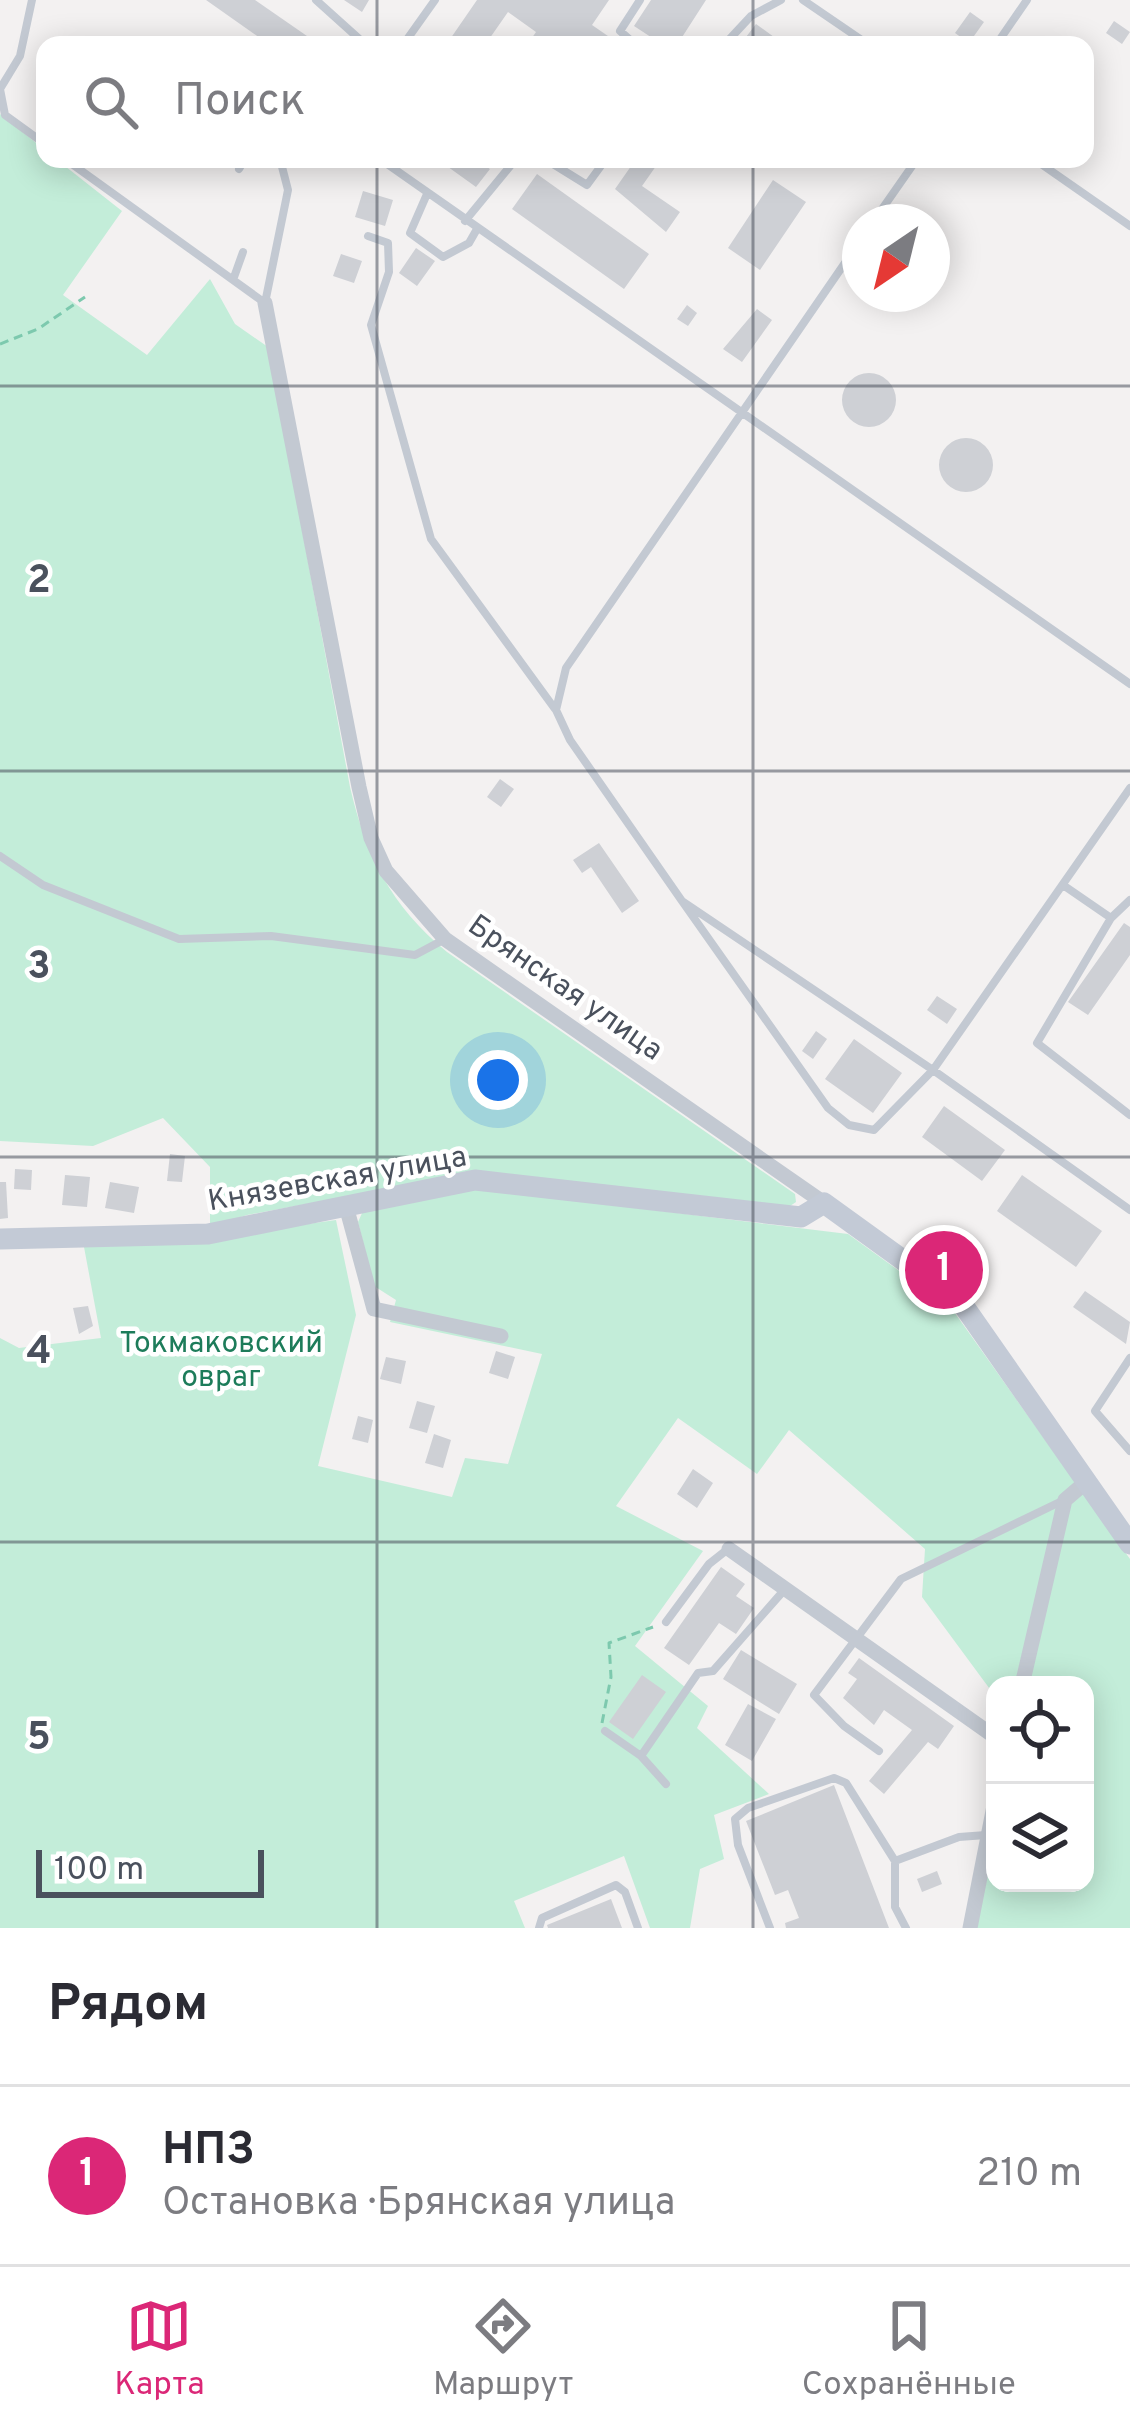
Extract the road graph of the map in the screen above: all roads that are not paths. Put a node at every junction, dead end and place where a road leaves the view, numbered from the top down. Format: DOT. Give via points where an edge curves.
graph roads {
  1 [pos="32,0"];
  2 [pos="316,0"];
  3 [pos="435,0"];
  4 [pos="640,0"];
  5 [pos="782,0"];
  6 [pos="802,0"];
  7 [pos="1027,0"];
  8 [pos="356,36"];
  9 [pos="409,36"];
  10 [pos="625,36"];
  11 [pos="732,36"];
  12 [pos="855,36"];
  13 [pos="1002,36"];
  14 [pos="36,137"];
  15 [pos="77,168"];
  16 [pos="282,168"];
  17 [pos="392,168"];
  18 [pos="509,168"];
  19 [pos="560,168"];
  20 [pos="599,168"];
  21 [pos="911,168"];
  22 [pos="1047,168"];
  23 [pos="428,194"];
  24 [pos="886,204"];
  25 [pos="465,221"];
  26 [pos="1130,226"];
  27 [pos="477,229"];
  28 [pos="368,236"];
  29 [pos="243,253"];
  30 [pos="842,267"];
  31 [pos="233,280"];
  32 [pos="265,303"];
  33 [pos="741,412"];
  34 [pos="1130,684"];
  35 [pos="556,710"];
  36 [pos="1130,788"];
  37 [pos="0,856"];
  38 [pos="1063,885"];
  39 [pos="1130,900"];
  40 [pos="682,901"];
  41 [pos="1111,918"];
  42 [pos="445,939"];
  43 [pos="934,1070"];
  44 [pos="1130,1115"];
  45 [pos="824,1203"];
  46 [pos="346,1206"];
  47 [pos="1130,1210"];
  48 [pos="0,1239"];
  49 [pos="502,1336"];
  50 [pos="1130,1358"];
  51 [pos="1130,1451"];
  52 [pos="1087,1482"];
  53 [pos="1065,1500"];
  54 [pos="1130,1544"];
  55 [pos="729,1549"];
  56 [pos="786,1588"];
  57 [pos="666,1622"];
  58 [pos="860,1639"];
  59 [pos="1024,1676"];
  60 [pos="986,1730"];
  61 [pos="605,1731"];
  62 [pos="879,1751"];
  63 [pos="641,1756"];
  64 [pos="666,1784"];
  65 [pos="986,1834"];
  66 [pos="986,1840"];
  67 [pos="895,1861"];
  68 [pos="539,1928"];
  69 [pos="638,1928"];
  70 [pos="770,1928"];
  71 [pos="906,1928"];
  72 [pos="970,1928"];
  1 -- 14 [label="lane" via="20,56 0,89 5,115"];
  2 -- 8 [label="lane"];
  3 -- 9 [label="lane"];
  4 -- 10 [label="lane" via="620,32"];
  5 -- 11 [label="lane"];
  6 -- 12 [label="lane"];
  7 -- 13 [label="lane"];
  15 -- 31 [label="lane"];
  16 -- 32 [label="lane" via="288,190"];
  17 -- 23 [label="lane"];
  18 -- 25 [label="lane"];
  19 -- 20 [label="lane" via="587,184"];
  21 -- 24 [label="lane"];
  22 -- 26 [label="lane"];
  23 -- 25 [label="lane"];
  23 -- 27 [label="lane" via="410,233 443,257"];
  25 -- 27 [label="lane"];
  27 -- 33 [label="lane"];
  28 -- 35 [label="lane" via="388,243 389,272 370,325 431,539"];
  29 -- 31 [label="lane"];
  30 -- 33 [label="lane"];
  31 -- 32 [label="lane"];
  32 -- 42 [label="street, Брянская улица" via="371,838 404,897"];
  33 -- 34 [label="lane"];
  33 -- 35 [label="lane" via="566,668"];
  35 -- 40 [label="lane"];
  36 -- 38 [label="lane"];
  37 -- 42 [label="lane" via="43,885 179,939 271,936 415,955"];
  38 -- 41 [label="lane"];
  38 -- 43 [label="lane"];
  39 -- 41 [label="lane"];
  40 -- 43 [label="lane"];
  40 -- 43 [label="lane" via="828,1108 849,1125 874,1130"];
  41 -- 44 [label="lane" via="1037,1043"];
  42 -- 45 [label="street, Брянская улица"];
  43 -- 47 [label="lane"];
  45 -- 46 [label="street, Князевская улица" via="801,1217 475,1180"];
  45 -- 52 [label="street, Брянская улица" via="961,1302"];
  46 -- 48 [label="street, Князевская улица" via="208,1234"];
  46 -- 49 [label="street" via="374,1309"];
  50 -- 51 [label="lane" via="1095,1411"];
  52 -- 53 [label="street"];
  52 -- 54 [label="street, Брянская улица"];
  53 -- 58 [label="lane" via="901,1579"];
  53 -- 59 [label="street"];
  55 -- 56 [label="street"];
  55 -- 57 [label="lane"];
  56 -- 58 [label="street"];
  56 -- 63 [label="lane" via="713,1671 698,1673"];
  58 -- 60 [label="street"];
  58 -- 62 [label="lane" via="814,1695"];
  61 -- 63 [label="lane"];
  63 -- 64 [label="lane"];
  65 -- 67 [label="lane"];
  66 -- 72 [label="street"];
  67 -- 70 [label="lane" via="846,1783 834,1778 748,1808 735,1819 738,1845"];
  67 -- 71 [label="lane" via="896,1906"];
  68 -- 69 [label="lane" via="542,1918 616,1885"];
}
